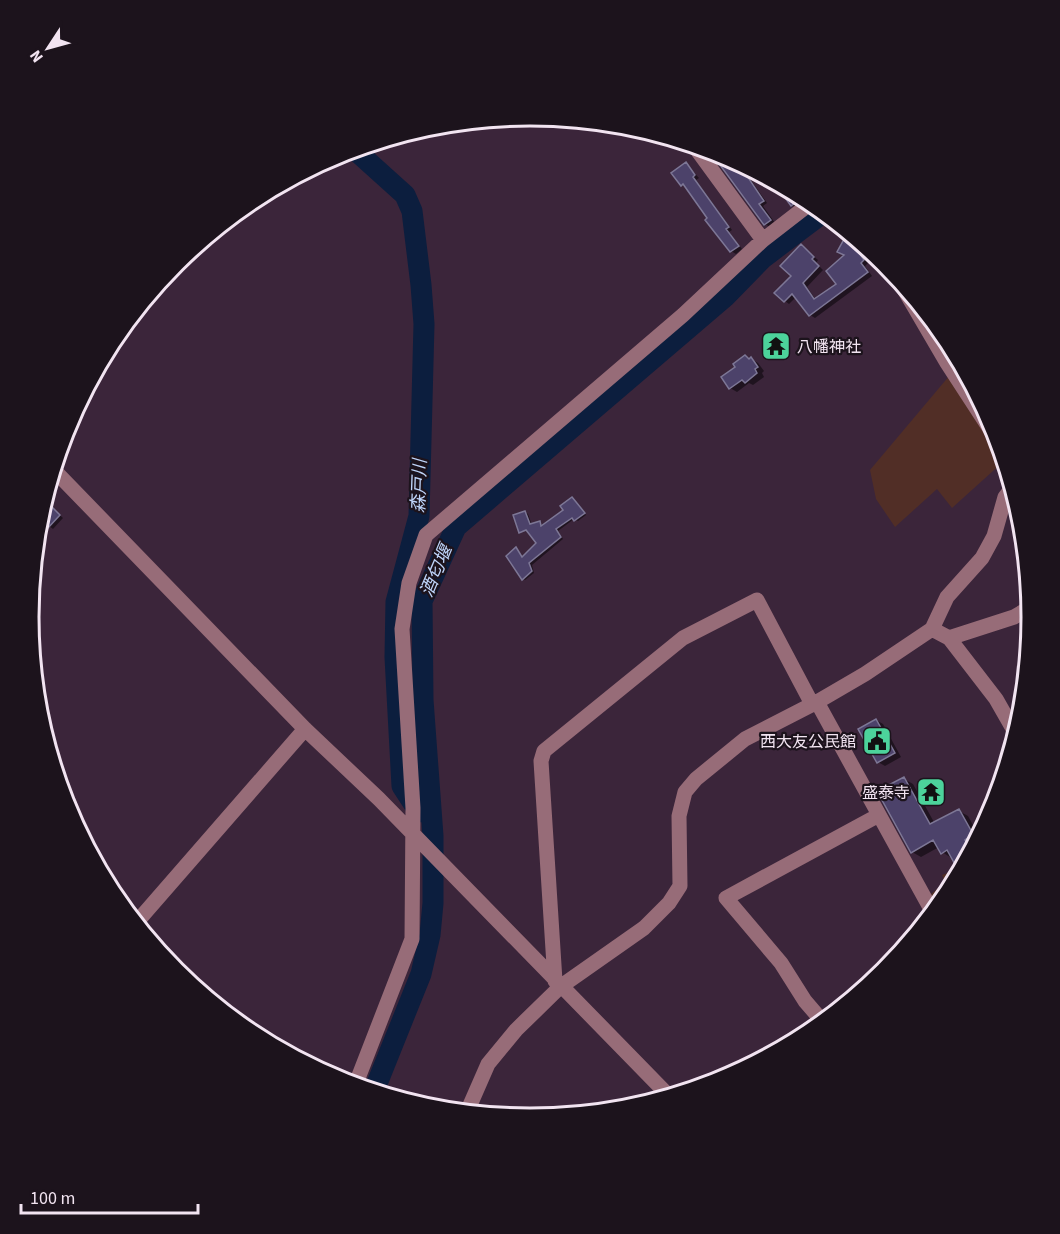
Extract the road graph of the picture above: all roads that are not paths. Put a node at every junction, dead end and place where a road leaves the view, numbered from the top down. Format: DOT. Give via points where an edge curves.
graph roads {
  1 [pos="703,157"];
  2 [pos="803,209"];
  3 [pos="763,240"];
  4 [pos="60,477"];
  5 [pos="1006,496"];
  6 [pos="1021,613"];
  7 [pos="932,629"];
  8 [pos="950,638"];
  9 [pos="814,703"];
  10 [pos="1010,723"];
  11 [pos="305,729"];
  12 [pos="879,815"];
  13 [pos="411,834"];
  14 [pos="928,904"];
  15 [pos="141,917"];
  16 [pos="557,984"];
  17 [pos="817,1015"];
  18 [pos="359,1077"];
  19 [pos="662,1089"];
  20 [pos="470,1104"];
  1 -- 3 [label="street"];
  2 -- 3 [label="street"];
  3 -- 13 [label="street" via="682,315 426,535 409,582 402,629 413,808"];
  4 -- 11 [label="street"];
  5 -- 7 [label="street" via="994,536 982,558 947,597"];
  6 -- 8 [label="street"];
  7 -- 8 [label="street"];
  7 -- 9 [label="street"];
  8 -- 10 [label="street"];
  9 -- 12 [label="street"];
  9 -- 16 [label="street" via="745,739 696,779 685,792 679,816 680,886 669,903 644,928"];
  9 -- 16 [label="street" via="757,600 683,638 544,751 541,761"];
  11 -- 13 [label="street"];
  11 -- 15 [label="street"];
  12 -- 14 [label="street"];
  12 -- 17 [label="street" via="726,898 781,963"];
  13 -- 16 [label="street"];
  13 -- 18 [label="street" via="412,939"];
  16 -- 19 [label="street"];
  16 -- 20 [label="street" via="488,1064"];
}
